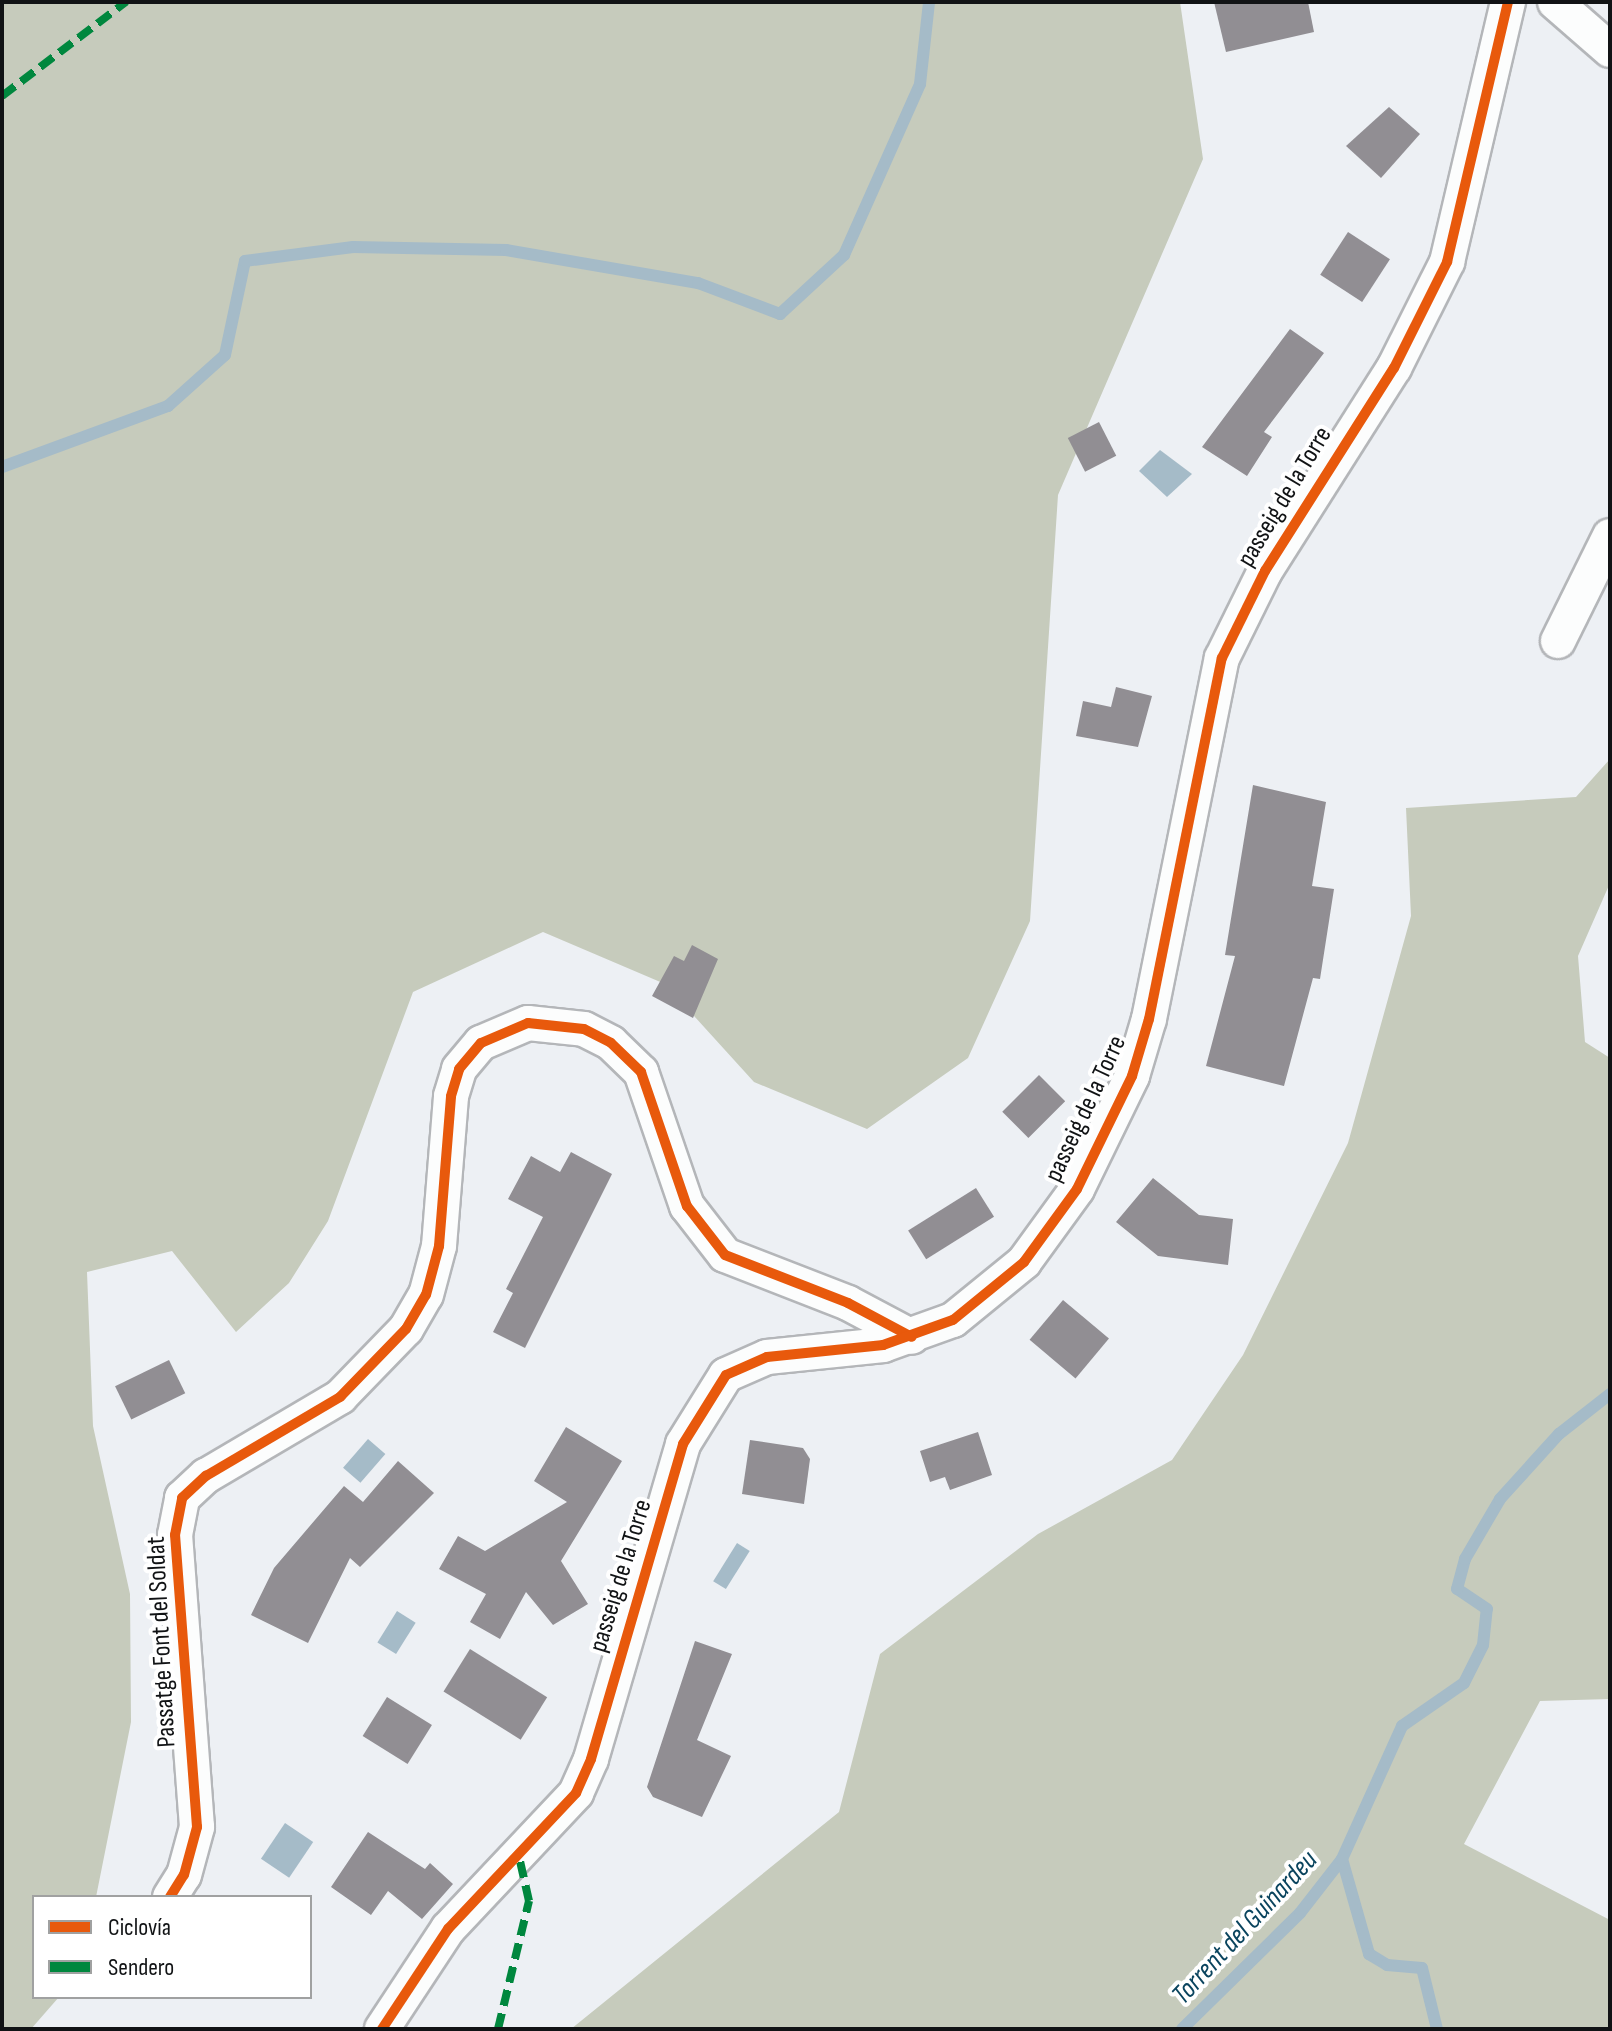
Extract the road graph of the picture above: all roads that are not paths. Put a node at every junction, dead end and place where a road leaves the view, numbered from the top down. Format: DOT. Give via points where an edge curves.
graph roads {
  1 [pos="1508,2"];
  2 [pos="1555,2"];
  3 [pos="1610,50"];
  4 [pos="1610,536"];
  5 [pos="1558,641"];
  6 [pos="912,1337"];
  7 [pos="171,1895"];
  8 [pos="382,2029"];
  1 -- 6 [label="street, passeig de la Torre" via="1441,275 1394,368 1239,616 1222,658 1153,1005 1132,1076 1077,1189 1024,1262 953,1320"];
  2 -- 3 [label="street"];
  4 -- 5 [label="street"];
  6 -- 7 [label="street, Passatge Font del Soldat" via="848,1303 725,1255 687,1206 641,1072 611,1043 584,1029 541,1023 481,1043 459,1069 451,1096 439,1246 426,1295 406,1329 377,1366 340,1397 206,1476 182,1498 175,1535 197,1827 184,1875"];
  6 -- 8 [label="street, passeig de la Torre" via="767,1357 726,1375 712,1391 683,1444 591,1759 576,1793 448,1929"];
}
